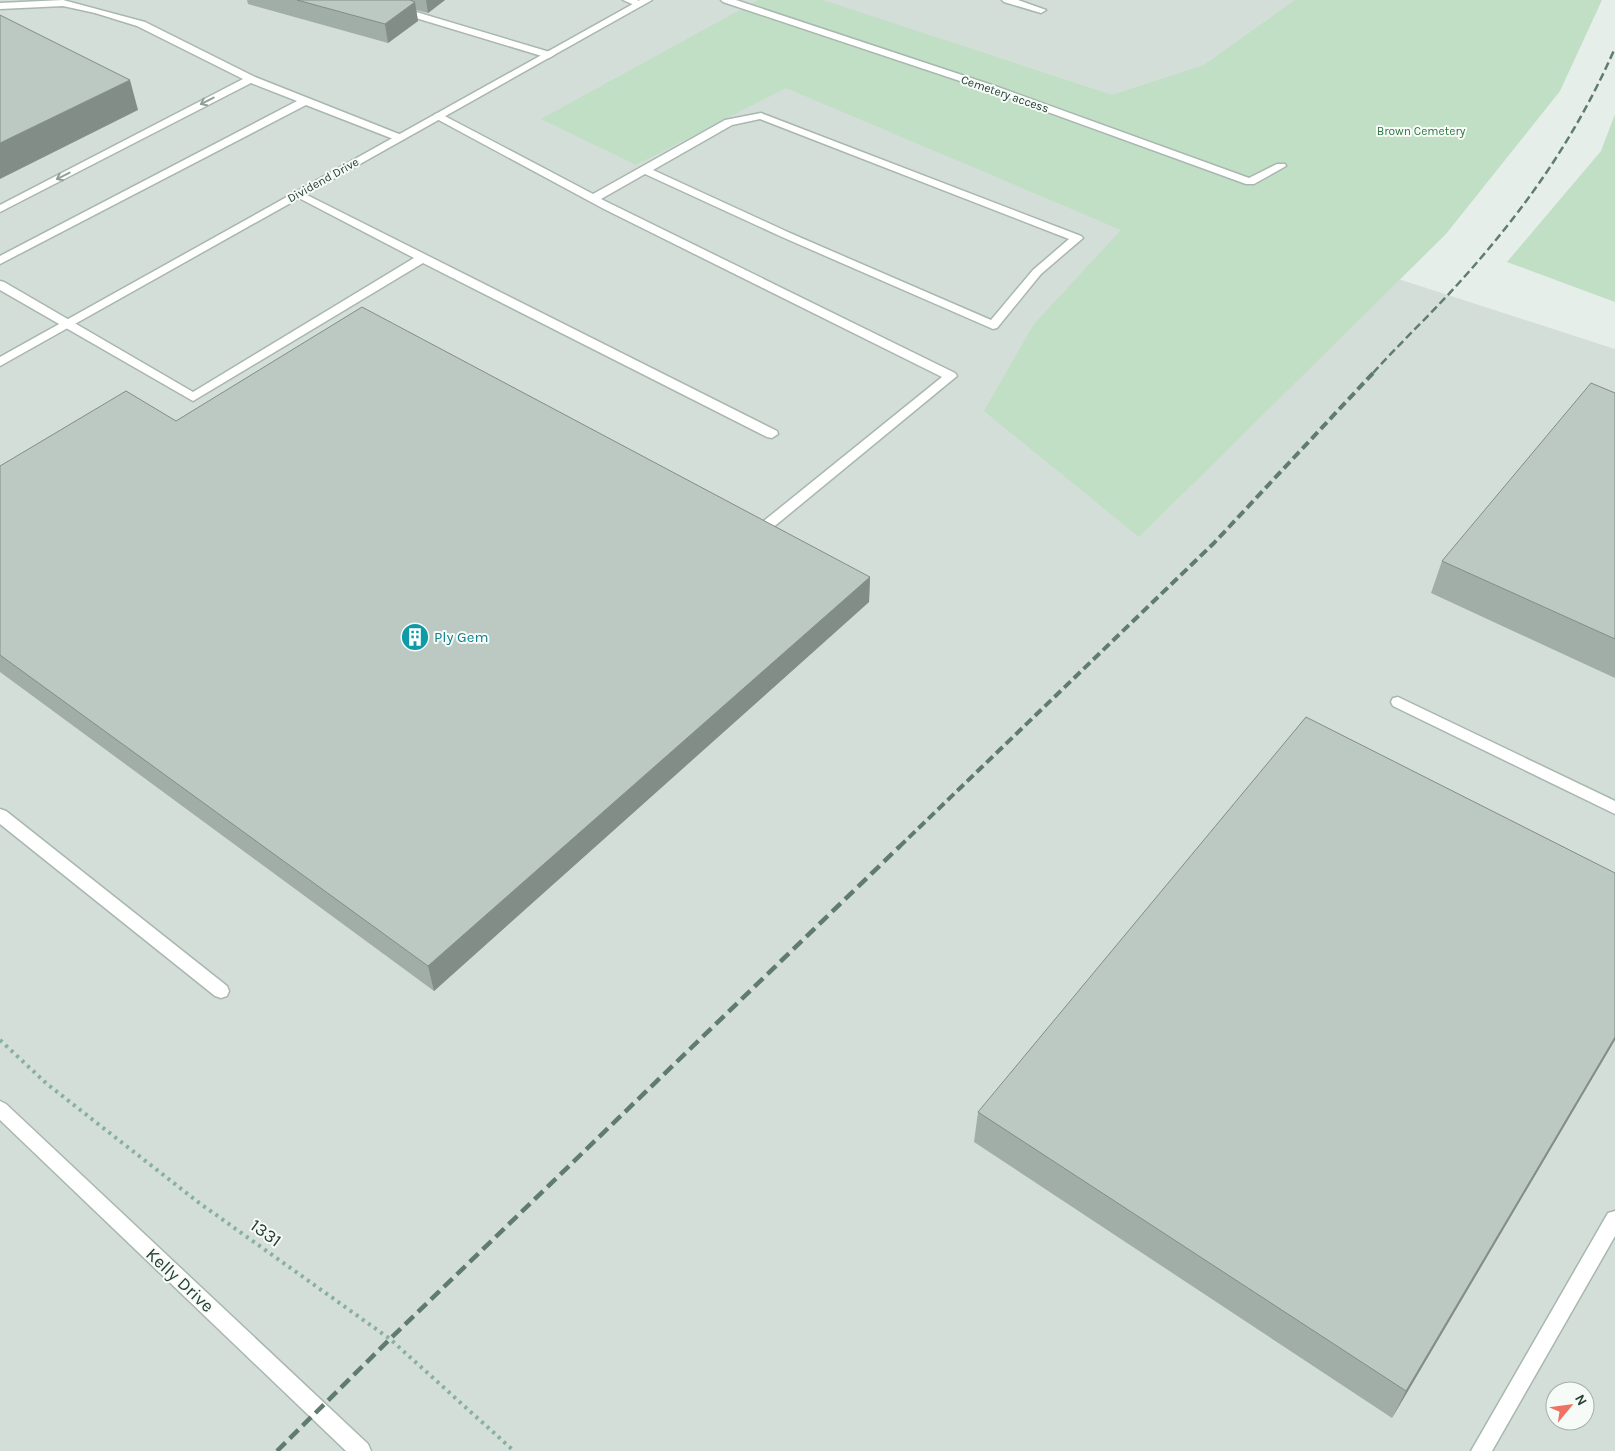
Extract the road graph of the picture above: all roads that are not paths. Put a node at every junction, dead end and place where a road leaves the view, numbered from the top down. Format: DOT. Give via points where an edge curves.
graph roads {
  1 [pos="366,0"];
  2 [pos="726,0"];
  3 [pos="1007,0"];
  4 [pos="638,1"];
  5 [pos="0,6"];
  6 [pos="1041,10"];
  7 [pos="549,55"];
  8 [pos="251,79"];
  9 [pos="305,102"];
  10 [pos="439,116"];
  11 [pos="400,138"];
  12 [pos="1281,166"];
  13 [pos="644,170"];
  14 [pos="299,194"];
  15 [pos="593,199"];
  16 [pos="0,209"];
  17 [pos="423,258"];
  18 [pos="0,261"];
  19 [pos="0,285"];
  20 [pos="67,325"];
  21 [pos="0,362"];
  22 [pos="772,434"];
  23 [pos="760,531"];
  24 [pos="1398,702"];
  25 [pos="1615,808"];
  26 [pos="0,815"];
  27 [pos="221,990"];
  28 [pos="0,1109"];
  29 [pos="1615,1219"];
  30 [pos="361,1451"];
  31 [pos="1481,1451"];
  1 -- 7 [label="street"];
  2 -- 12 [label="street, Cemetery access" via="991,88 1250,182"];
  3 -- 6 [label="street"];
  4 -- 7 [label="street, Dividend Drive"];
  5 -- 8 [label="street" via="63,3 98,11 141,24"];
  7 -- 10 [label="street, Dividend Drive"];
  8 -- 9 [label="street"];
  8 -- 16 [label="street, one-way"];
  9 -- 11 [label="street"];
  9 -- 18 [label="street"];
  10 -- 11 [label="street, Dividend Drive"];
  10 -- 15 [label="street"];
  11 -- 14 [label="street, Dividend Drive"];
  13 -- 13 [label="street" via="729,122 761,116 1077,238 1037,272 992,325"];
  13 -- 15 [label="street"];
  14 -- 17 [label="street"];
  14 -- 20 [label="street, Dividend Drive"];
  15 -- 23 [label="street" via="951,376"];
  17 -- 20 [label="street" via="193,397"];
  17 -- 22 [label="street"];
  19 -- 20 [label="street"];
  20 -- 21 [label="street, Dividend Drive"];
  24 -- 25 [label="street"];
  26 -- 27 [label="street"];
  28 -- 30 [label="street, Kelly Drive"];
  29 -- 31 [label="street"];
}
